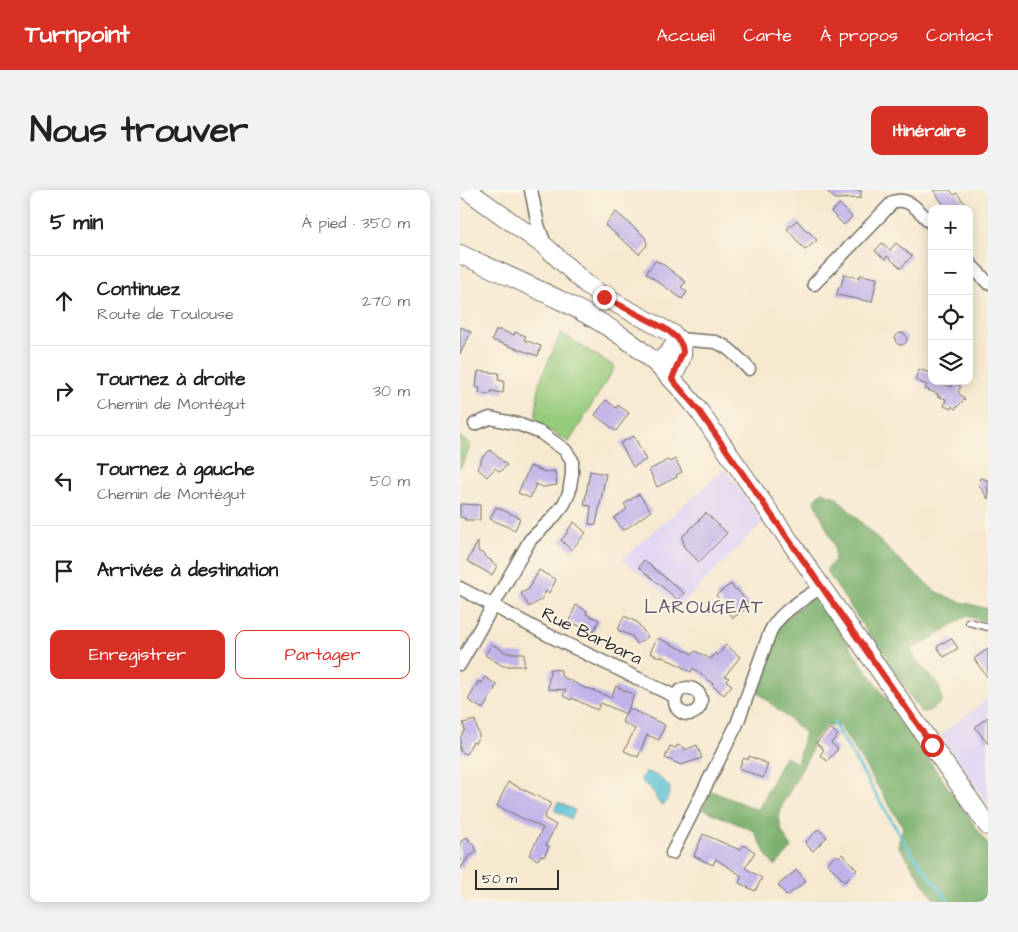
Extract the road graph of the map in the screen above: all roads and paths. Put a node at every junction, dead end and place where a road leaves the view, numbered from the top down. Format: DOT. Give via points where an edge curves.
graph roads {
  1 [pos="467,190"];
  2 [pos="531,190"];
  3 [pos="901,195"];
  4 [pos="928,220"];
  5 [pos="546,247"];
  6 [pos="460,254"];
  7 [pos="973,267"];
  8 [pos="988,283"];
  9 [pos="814,284"];
  10 [pos="678,339"];
  11 [pos="656,363"];
  12 [pos="749,369"];
  13 [pos="672,379"];
  14 [pos="475,424"];
  15 [pos="821,587"];
  16 [pos="460,588"];
  17 [pos="493,606"];
  18 [pos="969,622"];
  19 [pos="988,627"];
  20 [pos="460,664"];
  21 [pos="676,697"];
  22 [pos="988,826"];
  23 [pos="672,853"];
  1 -- 5 [label="main road"];
  2 -- 5 [label="street"];
  3 -- 4 [label="street"];
  3 -- 9 [label="street"];
  5 -- 10 [label="main road" via="604,297 666,329"];
  6 -- 11 [label="main road" via="562,300 627,339"];
  7 -- 8 [label="street"];
  10 -- 11 [label="main road" via="669,353"];
  10 -- 12 [label="street" via="721,344"];
  10 -- 13 [label="main road" via="683,352"];
  11 -- 13 [label="main road"];
  13 -- 15 [label="main road" via="699,411"];
  14 -- 17 [label="street" via="490,418 528,427 565,450 572,460 569,493 564,504 530,540"];
  15 -- 22 [label="main road"];
  15 -- 23 [label="street" via="780,616 774,624 737,724"];
  16 -- 17 [label="street, Rue Barbara"];
  17 -- 20 [label="street"];
  17 -- 21 [label="street, Rue Barbara"];
  18 -- 19 [label="lane"];
}
